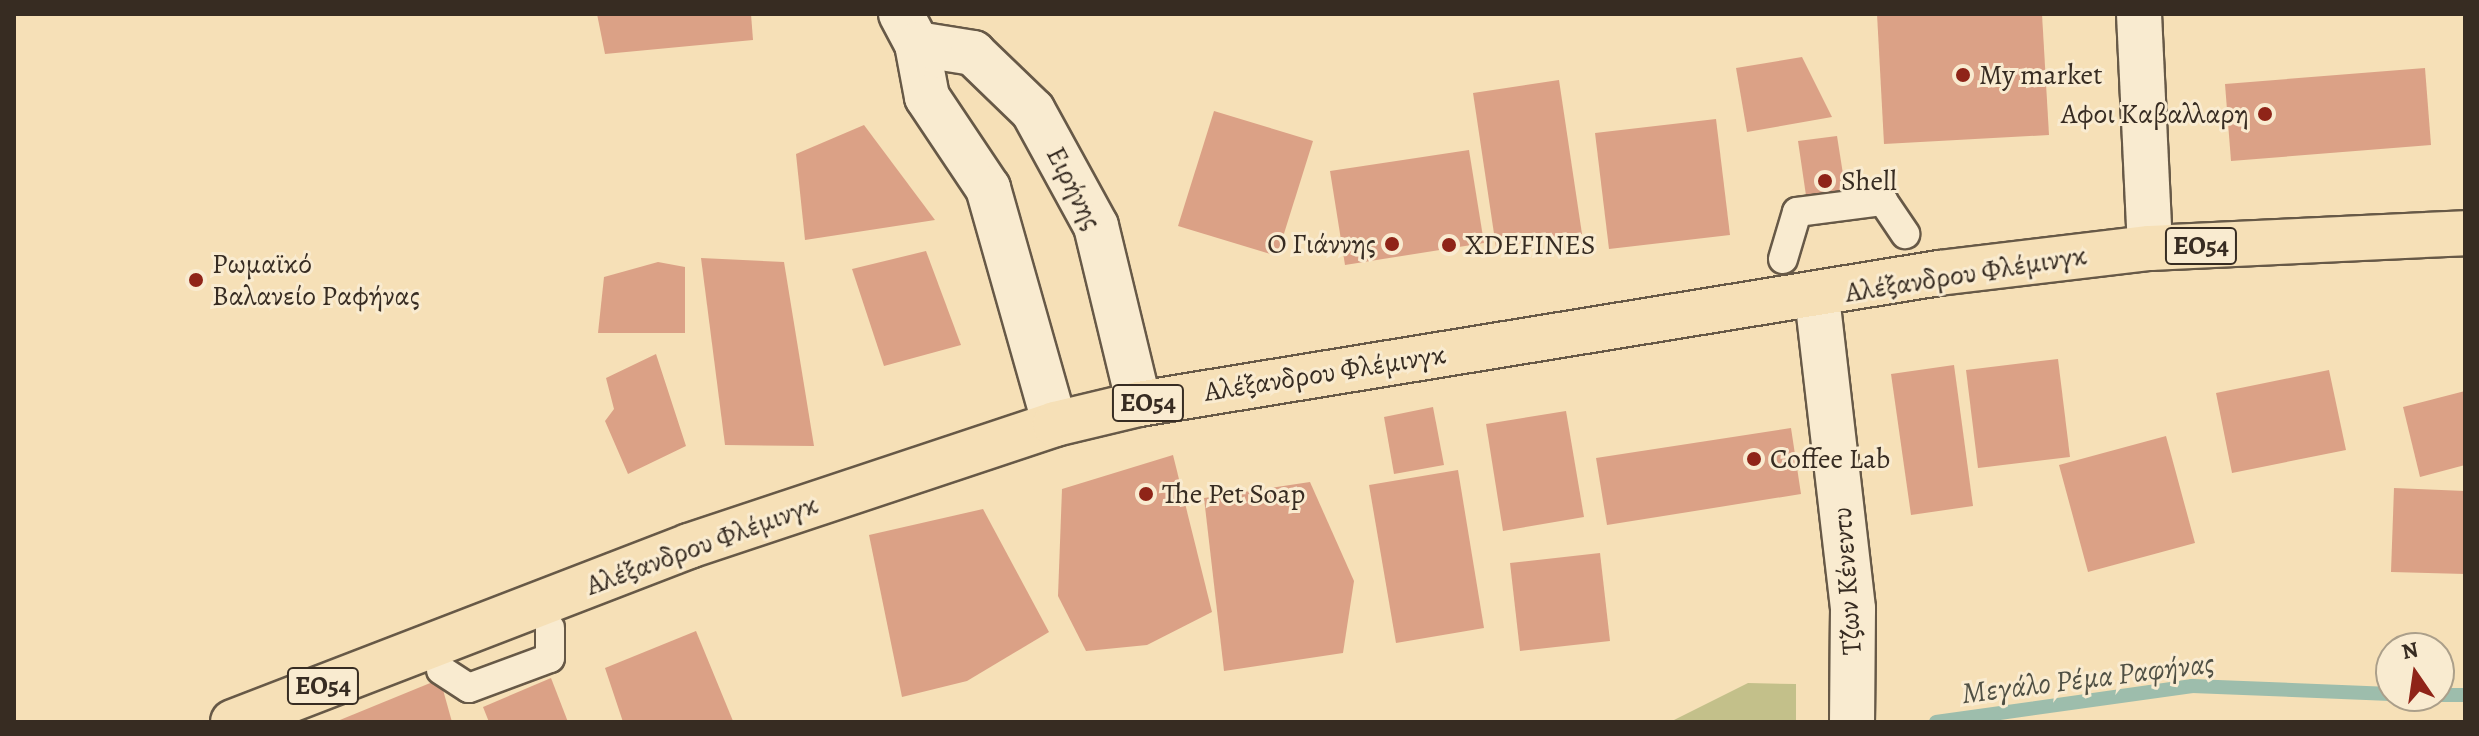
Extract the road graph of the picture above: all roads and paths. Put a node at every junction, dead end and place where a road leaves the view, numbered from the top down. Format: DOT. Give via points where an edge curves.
graph roads {
  1 [pos="2139,14"];
  2 [pos="909,29"];
  3 [pos="2465,233"];
  4 [pos="1905,234"];
  5 [pos="2150,248"];
  6 [pos="1783,259"];
  7 [pos="1817,297"];
  8 [pos="1139,404"];
  9 [pos="1055,424"];
  10 [pos="550,628"];
  11 [pos="441,670"];
  12 [pos="233,722"];
  13 [pos="1852,722"];
  1 -- 5 [label="street"];
  2 -- 8 [label="street, Ειρήνης" via="973,53 1033,111 1096,226"];
  2 -- 9 [label="street, Ειρήνης" via="927,97 988,188"];
  3 -- 5 [label="main road, Αλέξανδρου Φλέμινγκ / ΕΟ54"];
  4 -- 6 [label="lane" via="1883,201 1797,212"];
  5 -- 7 [label="main road, Αλέξανδρου Φλέμινγκ / ΕΟ54" via="1939,273"];
  7 -- 8 [label="main road, Αλέξανδρου Φλέμινγκ / ΕΟ54"];
  7 -- 13 [label="street, Τζων Κένεντυ" via="1853,609"];
  8 -- 9 [label="main road, Αλέξανδρου Φλέμινγκ / ΕΟ54"];
  9 -- 12 [label="main road, Αλέξανδρου Φλέμινγκ / ΕΟ54" via="689,546"];
  10 -- 11 [label="lane" via="550,658 469,688"];
}
